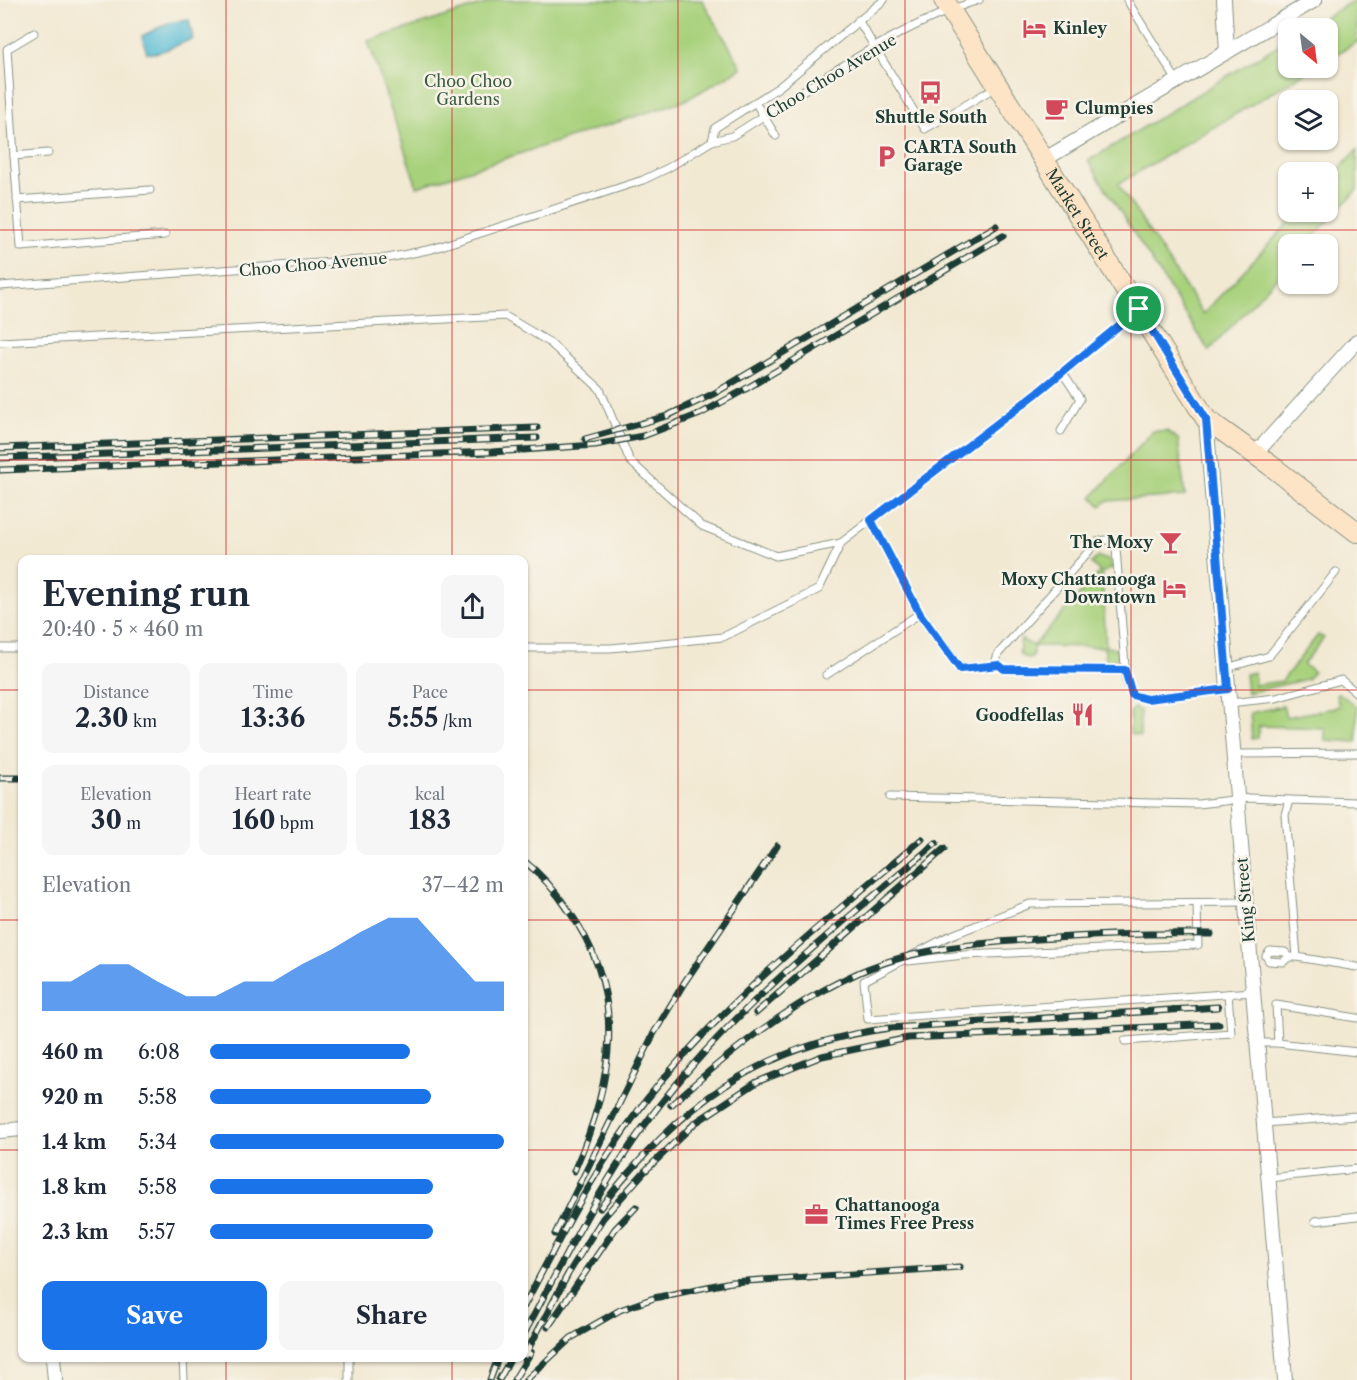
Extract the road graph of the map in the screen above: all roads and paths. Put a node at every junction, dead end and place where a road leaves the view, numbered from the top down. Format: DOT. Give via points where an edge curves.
graph roads {
  1 [pos="884,0"];
  2 [pos="979,0"];
  3 [pos="1127,0"];
  4 [pos="1224,0"];
  5 [pos="1315,0"];
  6 [pos="947,4"];
  7 [pos="858,20"];
  8 [pos="34,33"];
  9 [pos="876,48"];
  10 [pos="1227,52"];
  11 [pos="1178,81"];
  12 [pos="998,86"];
  13 [pos="755,102"];
  14 [pos="764,116"];
  15 [pos="776,135"];
  16 [pos="711,141"];
  17 [pos="48,153"];
  18 [pos="14,156"];
  19 [pos="1045,159"];
  20 [pos="150,190"];
  21 [pos="17,200"];
  22 [pos="165,235"];
  23 [pos="0,286"];
  24 [pos="1139,309"];
  25 [pos="1357,341"];
  26 [pos="0,342"];
  27 [pos="1062,372"];
  28 [pos="1206,419"];
  29 [pos="1060,431"];
  30 [pos="1255,454"];
  31 [pos="871,520"];
  32 [pos="1357,532"];
  33 [pos="841,543"];
  34 [pos="1336,572"];
  35 [pos="920,614"];
  36 [pos="0,648"];
  37 [pos="18,648"];
  38 [pos="528,648"];
  39 [pos="999,665"];
  40 [pos="1226,668"];
  41 [pos="1125,670"];
  42 [pos="826,675"];
  43 [pos="1357,693"];
  44 [pos="1229,696"];
  45 [pos="1357,753"];
  46 [pos="1234,754"];
  47 [pos="890,797"];
  48 [pos="1289,800"];
  49 [pos="1236,801"];
  50 [pos="1357,802"];
  51 [pos="1246,902"];
  52 [pos="1197,903"];
  53 [pos="1250,957"];
  54 [pos="1293,957"];
  55 [pos="902,961"];
  56 [pos="1357,967"];
  57 [pos="1253,992"];
  58 [pos="1228,994"];
  59 [pos="1357,1018"];
  60 [pos="1125,1041"];
  61 [pos="1258,1043"];
  62 [pos="1278,1043"];
  63 [pos="1357,1052"];
  64 [pos="1357,1116"];
  65 [pos="1264,1123"];
  66 [pos="18,1129"];
  67 [pos="0,1131"];
  68 [pos="1357,1169"];
  69 [pos="1269,1178"];
  70 [pos="1357,1216"];
  71 [pos="1315,1221"];
  72 [pos="53,1362"];
  73 [pos="183,1362"];
  74 [pos="349,1362"];
  75 [pos="55,1380"];
  76 [pos="184,1380"];
  77 [pos="349,1380"];
  78 [pos="1286,1380"];
  1 -- 7 [label="lane, Choo Choo Avenue"];
  2 -- 6 [label="lane, Choo Choo Avenue"];
  3 -- 11 [label="lane"];
  4 -- 10 [label="street"];
  5 -- 10 [label="street"];
  6 -- 9 [label="lane, Choo Choo Avenue"];
  6 -- 12 [label="main road, Market Street"];
  7 -- 9 [label="lane"];
  7 -- 13 [label="lane, Choo Choo Avenue" via="789,80"];
  8 -- 18 [label="lane" via="8,49"];
  9 -- 12 [label="lane" via="925,129"];
  9 -- 14 [label="lane, Choo Choo Avenue"];
  10 -- 11 [label="street"];
  11 -- 19 [label="street"];
  12 -- 19 [label="main road, Market Street"];
  13 -- 14 [label="lane"];
  13 -- 16 [label="lane, Choo Choo Avenue" via="715,128"];
  14 -- 15 [label="lane"];
  14 -- 16 [label="lane, Choo Choo Avenue" via="732,136"];
  16 -- 23 [label="lane, Choo Choo Avenue" via="643,180 432,249 388,258"];
  17 -- 18 [label="lane"];
  18 -- 21 [label="lane"];
  19 -- 24 [label="main road, Market Street"];
  20 -- 21 [label="lane"];
  21 -- 22 [label="lane" via="21,247"];
  24 -- 27 [label="lane"];
  24 -- 28 [label="main road, Market Street"];
  25 -- 30 [label="street"];
  26 -- 33 [label="lane" via="505,316 549,342 600,389 630,461 702,526 776,556"];
  27 -- 29 [label="lane" via="1080,399"];
  27 -- 31 [label="lane"];
  28 -- 30 [label="main road, Market Street"];
  28 -- 40 [label="street, King Street"];
  30 -- 32 [label="main road, Market Street"];
  31 -- 33 [label="lane"];
  31 -- 35 [label="lane"];
  33 -- 38 [label="lane" via="819,589 723,636 611,648"];
  34 -- 40 [label="lane" via="1269,656"];
  35 -- 39 [label="lane" via="960,669"];
  35 -- 42 [label="lane"];
  36 -- 37 [label="lane"];
  39 -- 41 [label="lane" via="1004,669"];
  39 -- 41 [label="lane" via="998,654 1097,542 1110,538 1116,548"];
  40 -- 44 [label="street, King Street"];
  41 -- 44 [label="lane" via="1129,688 1137,699"];
  43 -- 44 [label="lane" via="1341,680 1276,698"];
  44 -- 46 [label="street, King Street"];
  45 -- 46 [label="lane"];
  46 -- 49 [label="street, King Street"];
  47 -- 49 [label="lane" via="1198,804"];
  48 -- 49 [label="lane"];
  48 -- 50 [label="lane"];
  48 -- 54 [label="lane" via="1285,815"];
  49 -- 51 [label="street, King Street"];
  51 -- 52 [label="lane"];
  51 -- 53 [label="street, King Street"];
  52 -- 55 [label="lane" via="1030,904"];
  52 -- 55 [label="lane" via="1198,945"];
  53 -- 54 [label="lane" via="1266,956 1270,951"];
  53 -- 57 [label="street, King Street"];
  54 -- 56 [label="lane"];
  55 -- 58 [label="lane" via="864,981 868,1019"];
  57 -- 58 [label="lane"];
  57 -- 61 [label="street, King Street"];
  58 -- 60 [label="lane" via="1231,1033"];
  59 -- 62 [label="lane" via="1276,1005"];
  61 -- 62 [label="lane"];
  61 -- 65 [label="street, King Street"];
  62 -- 63 [label="lane"];
  64 -- 65 [label="lane"];
  65 -- 69 [label="street, King Street"];
  66 -- 67 [label="street"];
  68 -- 69 [label="lane"];
  69 -- 78 [label="street, King Street"];
  70 -- 71 [label="lane"];
  72 -- 75 [label="street"];
  73 -- 76 [label="lane"];
  74 -- 77 [label="lane"];
}
